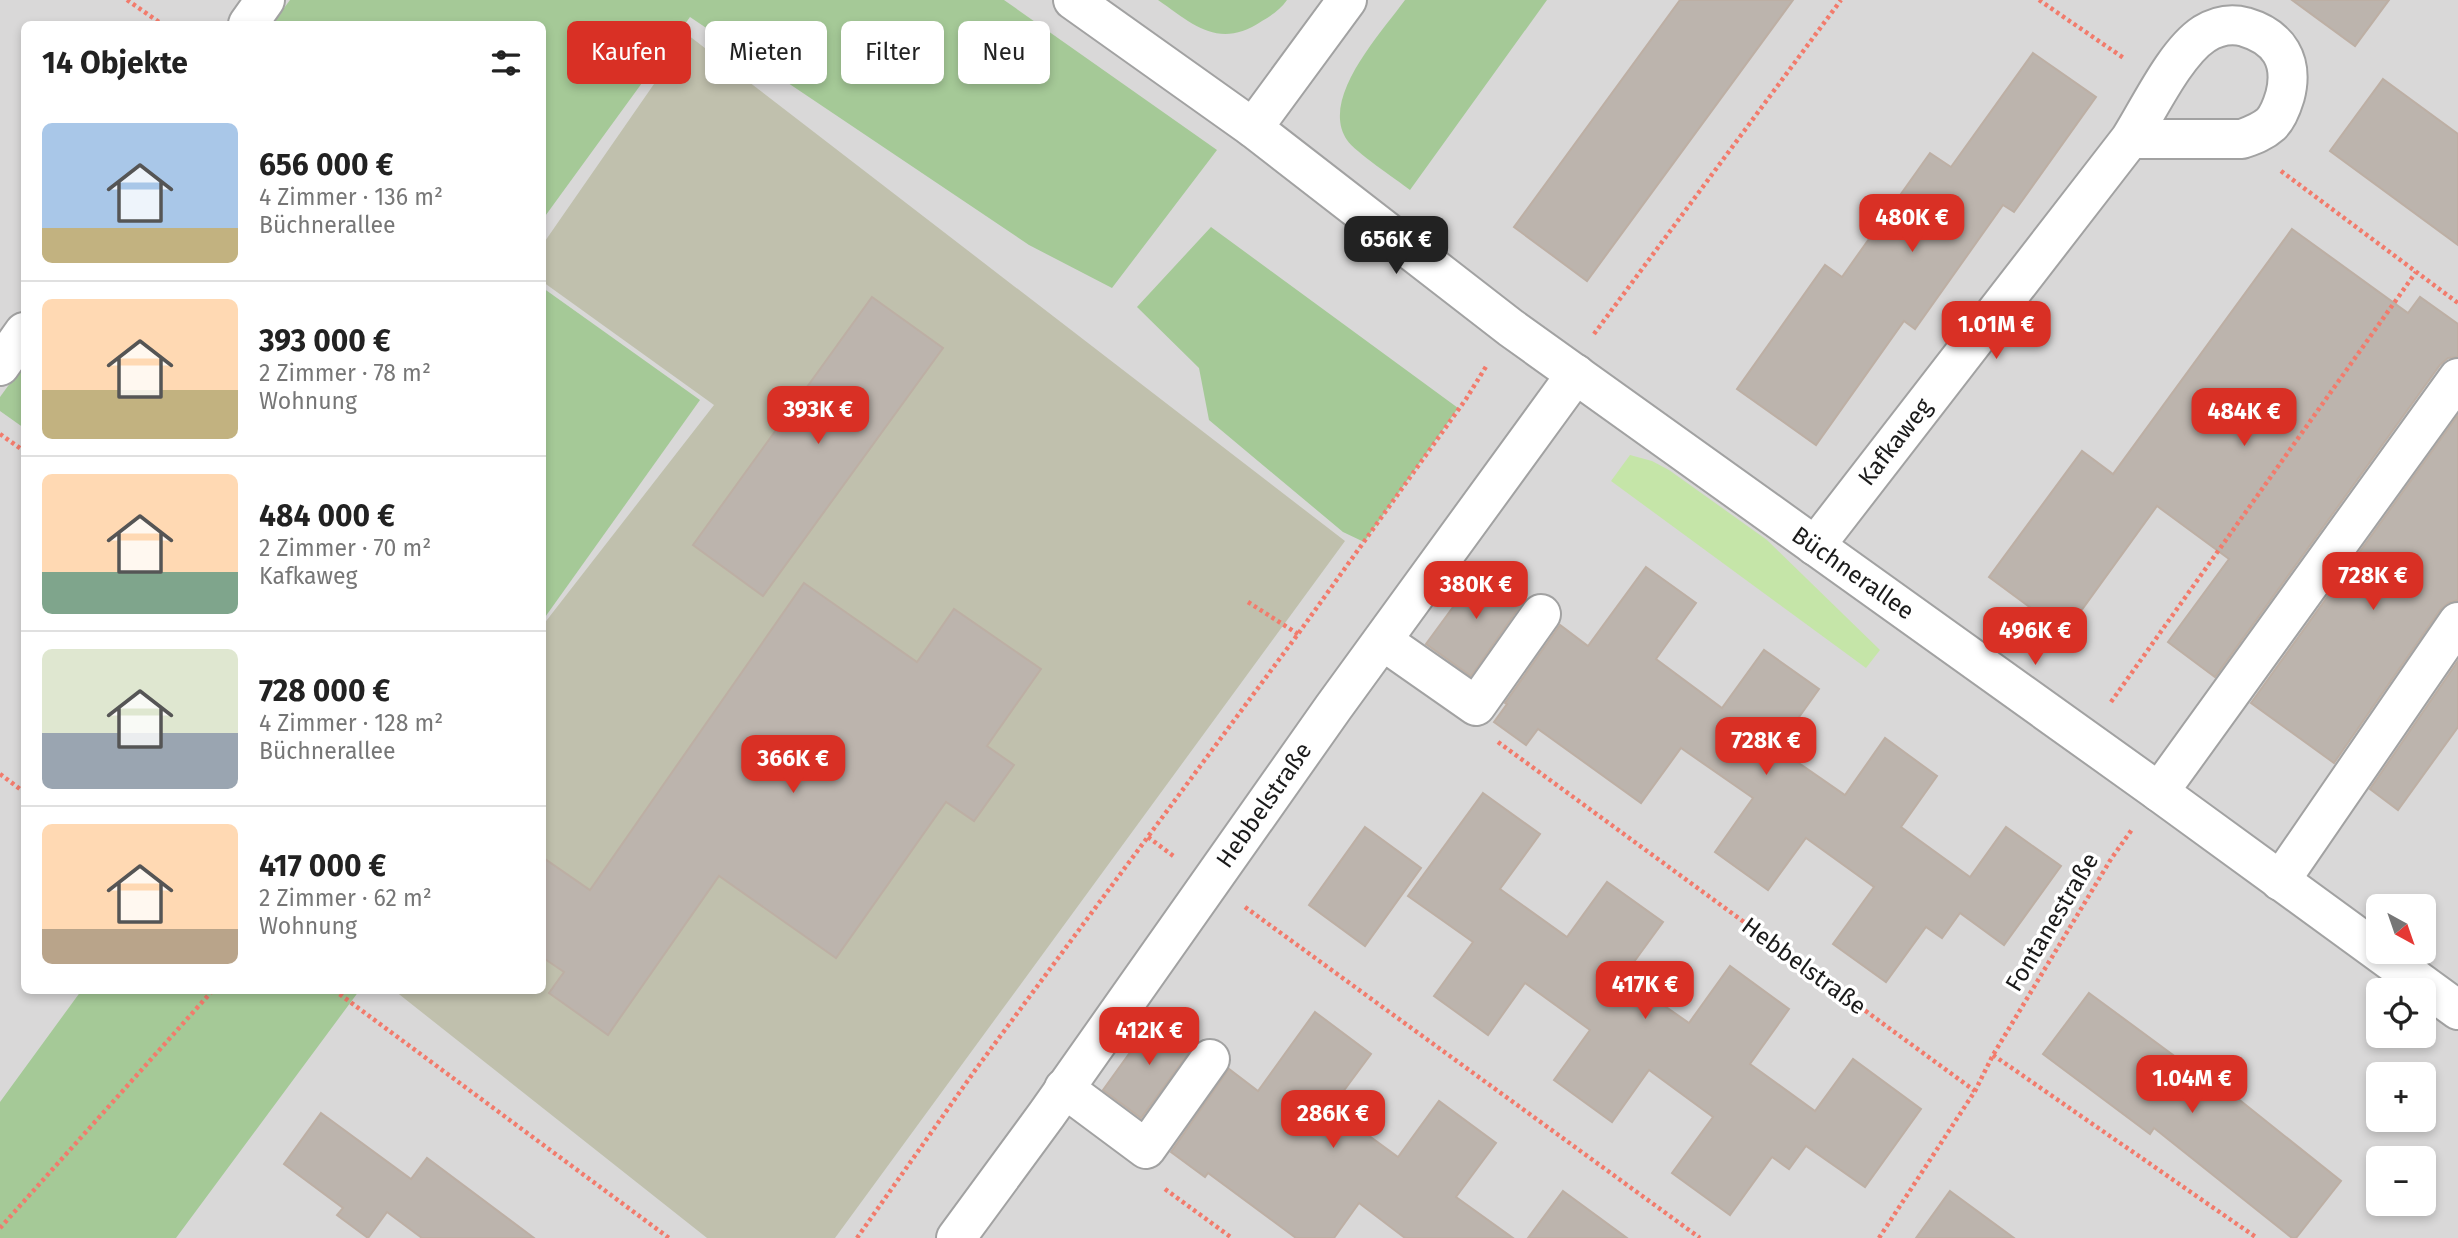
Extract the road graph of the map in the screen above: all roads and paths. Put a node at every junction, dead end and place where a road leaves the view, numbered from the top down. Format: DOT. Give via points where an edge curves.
graph roads {
  1 [pos="127,0"];
  2 [pos="265,0"];
  3 [pos="1073,0"];
  4 [pos="1347,0"];
  5 [pos="1841,0"];
  6 [pos="2039,0"];
  7 [pos="158,21"];
  8 [pos="250,21"];
  9 [pos="2163,85"];
  10 [pos="1253,128"];
  11 [pos="2130,139"];
  12 [pos="2274,162"];
  13 [pos="2416,272"];
  14 [pos="2458,303"];
  15 [pos="21,336"];
  16 [pos="1592,337"];
  17 [pos="1488,362"];
  18 [pos="0,366"];
  19 [pos="1576,374"];
  20 [pos="2458,378"];
  21 [pos="0,434"];
  22 [pos="21,449"];
  23 [pos="1815,546"];
  24 [pos="1248,603"];
  25 [pos="1541,614"];
  26 [pos="2458,622"];
  27 [pos="1298,634"];
  28 [pos="1383,641"];
  29 [pos="1476,706"];
  30 [pos="2105,711"];
  31 [pos="0,774"];
  32 [pos="21,790"];
  33 [pos="2149,806"];
  34 [pos="1148,837"];
  35 [pos="1180,861"];
  36 [pos="2280,881"];
  37 [pos="1234,899"];
  38 [pos="209,994"];
  39 [pos="339,994"];
  40 [pos="2458,1010"];
  41 [pos="1993,1055"];
  42 [pos="1210,1059"];
  43 [pos="1064,1088"];
  44 [pos="1975,1091"];
  45 [pos="1146,1149"];
  46 [pos="0,1228"];
  47 [pos="669,1238"];
  48 [pos="857,1238"];
  49 [pos="956,1238"];
  50 [pos="1232,1238"];
  51 [pos="1700,1238"];
  52 [pos="1879,1238"];
  53 [pos="2257,1238"];
  1 -- 7 [label="path"];
  2 -- 8 [label="street"];
  3 -- 10 [label="street, Büchnerallee"];
  4 -- 10 [label="street"];
  5 -- 16 [label="path"];
  6 -- 9 [label="path"];
  9 -- 11 [label="street, Kafkaweg"];
  9 -- 11 [label="street, Kafkaweg" via="2191,45 2223,25 2260,32 2274,41 2287,67 2282,107 2259,133 2242,139"];
  10 -- 19 [label="street, Büchnerallee"];
  11 -- 23 [label="street, Kafkaweg"];
  12 -- 13 [label="path" via="2281,172"];
  13 -- 14 [label="path"];
  13 -- 30 [label="path"];
  15 -- 18 [label="street"];
  17 -- 27 [label="path"];
  19 -- 23 [label="street, Büchnerallee"];
  19 -- 28 [label="street, Hebbelstraße"];
  20 -- 33 [label="street"];
  21 -- 22 [label="path"];
  23 -- 33 [label="street, Büchnerallee"];
  24 -- 27 [label="path"];
  25 -- 29 [label="street"];
  26 -- 36 [label="street"];
  27 -- 34 [label="path"];
  28 -- 29 [label="street"];
  28 -- 43 [label="street, Hebbelstraße"];
  29 -- 44 [label="path, Hebbelstraße" via="1492,738"];
  31 -- 32 [label="path"];
  33 -- 36 [label="street, Büchnerallee"];
  33 -- 41 [label="path, Fontanestraße" via="2111,859"];
  34 -- 35 [label="path"];
  34 -- 48 [label="path"];
  36 -- 40 [label="street, Büchnerallee"];
  37 -- 51 [label="path, Hebbelstraße"];
  38 -- 46 [label="path"];
  39 -- 47 [label="path"];
  41 -- 44 [label="path, Fontanestraße"];
  41 -- 53 [label="path"];
  42 -- 45 [label="street"];
  43 -- 45 [label="street"];
  43 -- 49 [label="street, Hebbelstraße"];
  44 -- 52 [label="path, Fontanestraße"];
  45 -- 50 [label="path" via="1164,1188"];
}
